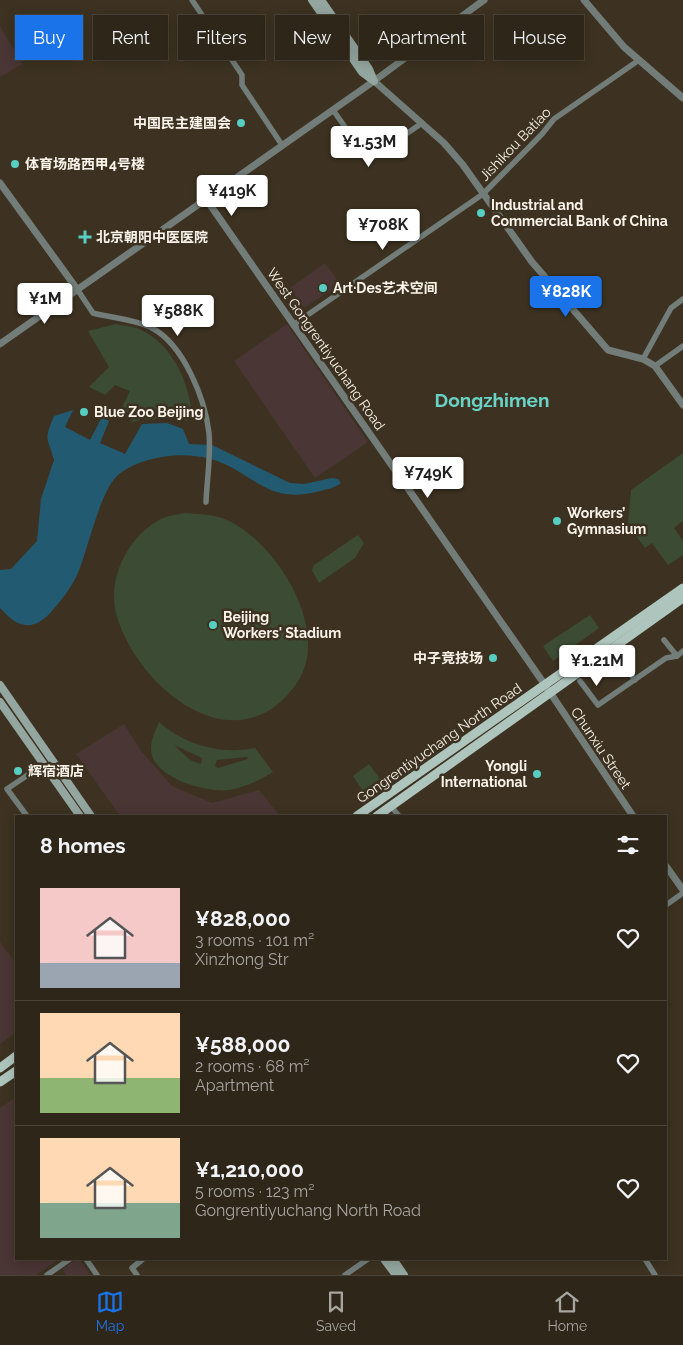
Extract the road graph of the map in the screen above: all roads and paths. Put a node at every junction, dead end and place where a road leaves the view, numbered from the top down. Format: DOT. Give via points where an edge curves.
graph roads {
  1 [pos="192,0"];
  2 [pos="312,0"];
  3 [pos="321,0"];
  4 [pos="484,0"];
  5 [pos="584,0"];
  6 [pos="475,3"];
  7 [pos="639,60"];
  8 [pos="374,81"];
  9 [pos="683,98"];
  10 [pos="333,110"];
  11 [pos="422,123"];
  12 [pos="282,145"];
  13 [pos="0,183"];
  14 [pos="483,194"];
  15 [pos="206,199"];
  16 [pos="76,289"];
  17 [pos="683,300"];
  18 [pos="293,325"];
  19 [pos="0,344"];
  20 [pos="683,346"];
  21 [pos="643,359"];
  22 [pos="655,366"];
  23 [pos="683,405"];
  24 [pos="206,502"];
  25 [pos="683,588"];
  26 [pos="683,598"];
  27 [pos="664,640"];
  28 [pos="683,651"];
  29 [pos="677,656"];
  30 [pos="624,666"];
  31 [pos="635,680"];
  32 [pos="580,681"];
  33 [pos="0,685"];
  34 [pos="548,689"];
  35 [pos="0,702"];
  36 [pos="44,764"];
  37 [pos="394,810"];
  38 [pos="26,815"];
  39 [pos="79,815"];
  40 [pos="90,815"];
  41 [pos="359,815"];
  42 [pos="378,815"];
  43 [pos="398,815"];
  44 [pos="631,815"];
  45 [pos="667,867"];
  46 [pos="683,891"];
  47 [pos="667,904"];
  48 [pos="15,1057"];
  49 [pos="0,1068"];
  50 [pos="15,1074"];
  51 [pos="0,1082"];
  52 [pos="69,1260"];
  53 [pos="87,1260"];
  54 [pos="142,1260"];
  55 [pos="367,1260"];
  56 [pos="385,1260"];
  57 [pos="394,1260"];
  58 [pos="646,1260"];
  59 [pos="47,1275"];
  60 [pos="97,1275"];
  61 [pos="137,1275"];
  62 [pos="345,1275"];
  63 [pos="396,1275"];
  64 [pos="404,1275"];
  65 [pos="655,1275"];
  1 -- 12 [label="street" via="242,75 242,84"];
  2 -- 8 [label="main road" via="362,72"];
  3 -- 8 [label="main road"];
  4 -- 6 [label="street"];
  5 -- 7 [label="street" via="608,30"];
  6 -- 8 [label="street"];
  7 -- 9 [label="street"];
  7 -- 14 [label="street, Jishikou Batiao" via="554,119"];
  8 -- 10 [label="street"];
  8 -- 11 [label="street"];
  10 -- 11 [label="street" via="367,158 373,158"];
  10 -- 12 [label="street"];
  11 -- 14 [label="street" via="463,165"];
  12 -- 15 [label="street"];
  13 -- 16 [label="street"];
  14 -- 18 [label="street, Jishikou Batiao"];
  14 -- 21 [label="street" via="532,262 608,350"];
  15 -- 16 [label="street"];
  15 -- 18 [label="street, West Gongrentiyuchang Road"];
  16 -- 19 [label="street"];
  16 -- 24 [label="street" via="93,313 151,328 168,341 183,360 196,385 209,440"];
  17 -- 21 [label="street" via="672,308"];
  18 -- 34 [label="street, West Gongrentiyuchang Road"];
  20 -- 22 [label="street"];
  21 -- 22 [label="street"];
  22 -- 23 [label="street"];
  25 -- 34 [label="main road, Gongrentiyuchang North Road"];
  26 -- 34 [label="main road, Gongrentiyuchang North Road"];
  27 -- 29 [label="street"];
  28 -- 29 [label="street"];
  29 -- 31 [label="street" via="666,658"];
  30 -- 31 [label="street"];
  31 -- 32 [label="street" via="598,704"];
  33 -- 40 [label="main road"];
  34 -- 41 [label="main road, Gongrentiyuchang North Road"];
  34 -- 42 [label="main road, Gongrentiyuchang North Road"];
  34 -- 44 [label="street, Chunxiu Street"];
  35 -- 36 [label="main road"];
  36 -- 38 [label="street" via="8,789"];
  36 -- 39 [label="main road"];
  37 -- 43 [label="street"];
  45 -- 46 [label="street"];
  46 -- 47 [label="street"];
  48 -- 49 [label="main road"];
  50 -- 51 [label="main road"];
  52 -- 59 [label="street"];
  53 -- 60 [label="street"];
  54 -- 61 [label="street" via="132,1268"];
  55 -- 62 [label="street"];
  56 -- 63 [label="main road"];
  57 -- 64 [label="main road"];
  58 -- 65 [label="street"];
}
